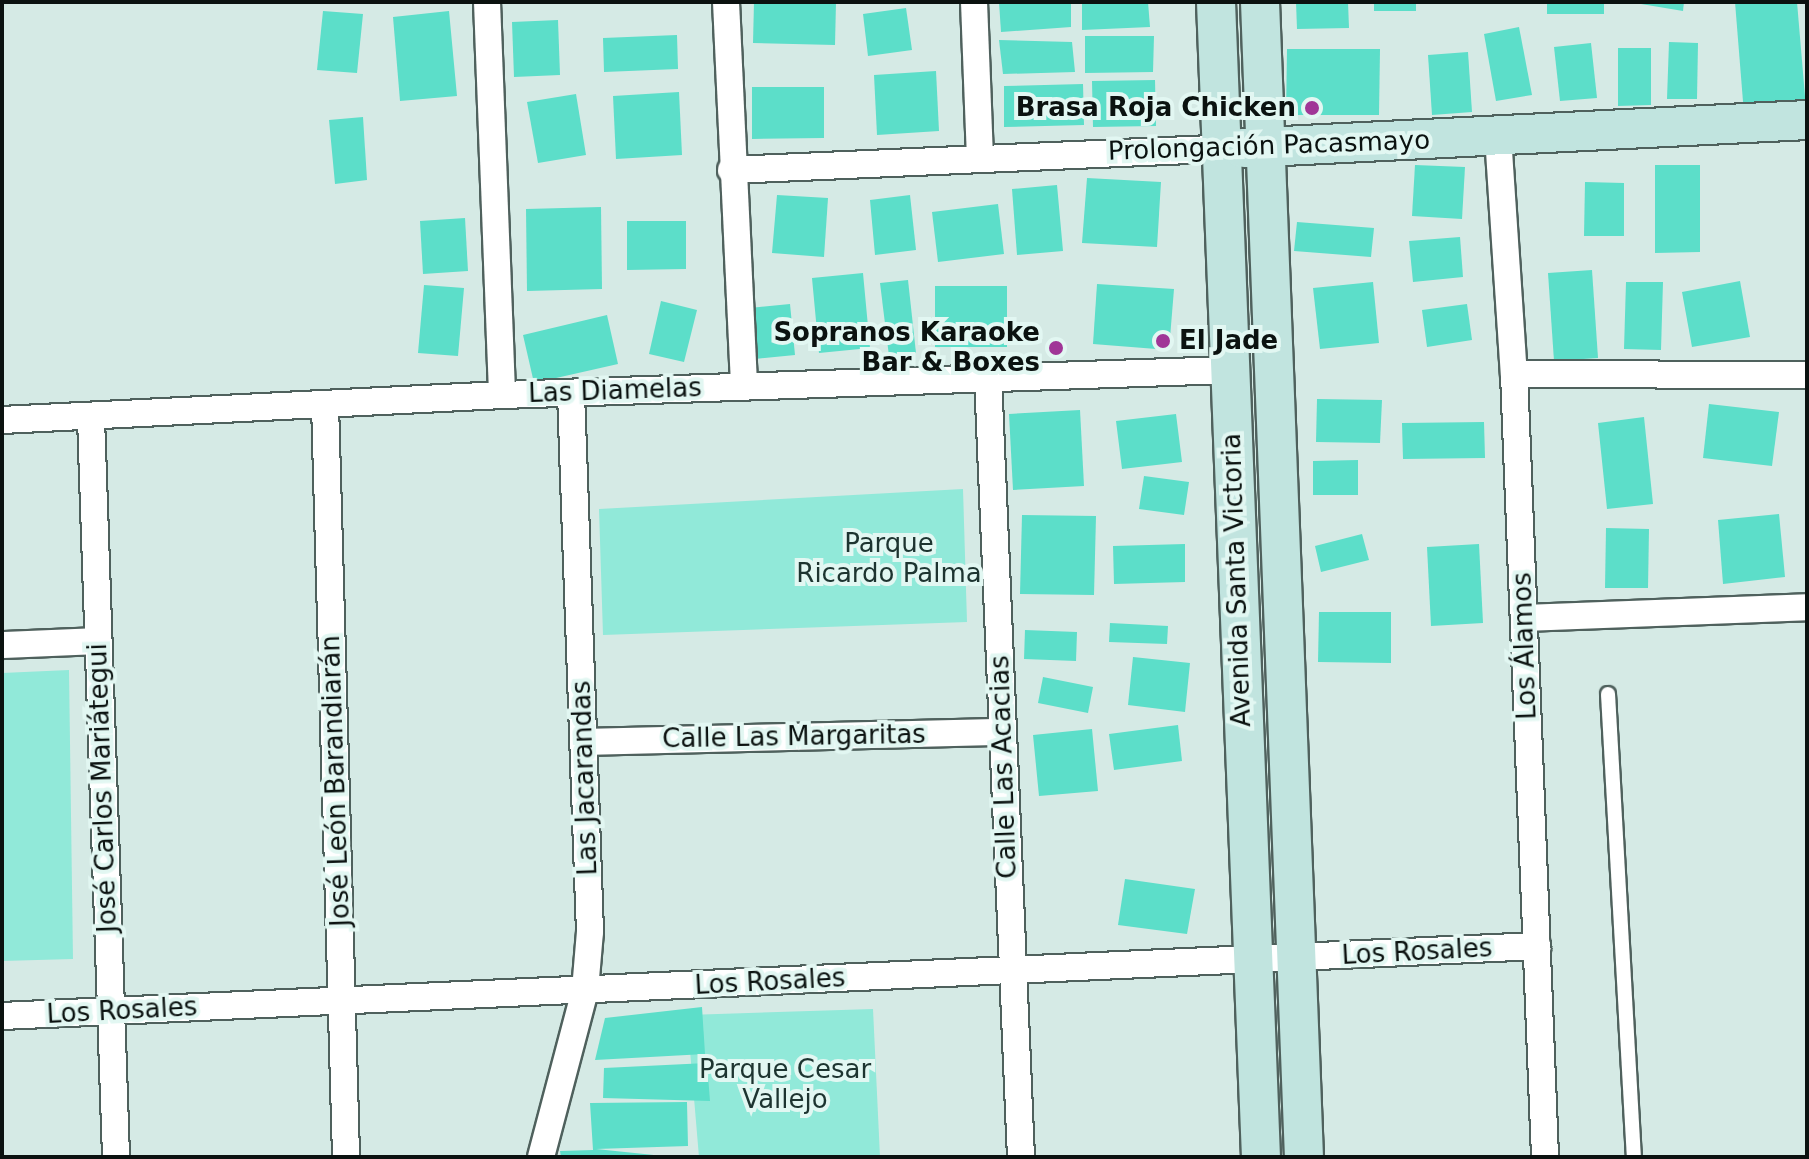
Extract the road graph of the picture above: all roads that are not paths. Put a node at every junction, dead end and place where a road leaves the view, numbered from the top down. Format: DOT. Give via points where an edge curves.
graph roads {
  1 [pos="487,2"];
  2 [pos="726,2"];
  3 [pos="974,2"];
  4 [pos="1216,2"];
  5 [pos="1260,2"];
  6 [pos="1807,120"];
  7 [pos="1498,136"];
  8 [pos="1266,148"];
  9 [pos="1221,149"];
  10 [pos="980,157"];
  11 [pos="731,170"];
  12 [pos="1228,370"];
  13 [pos="1514,374"];
  14 [pos="1807,375"];
  15 [pos="988,377"];
  16 [pos="744,387"];
  17 [pos="571,394"];
  18 [pos="502,395"];
  19 [pos="325,404"];
  20 [pos="91,418"];
  21 [pos="2,420"];
  22 [pos="1807,607"];
  23 [pos="1524,618"];
  24 [pos="98,641"];
  25 [pos="2,645"];
  26 [pos="1608,694"];
  27 [pos="1003,732"];
  28 [pos="585,742"];
  29 [pos="1537,946"];
  30 [pos="1296,957"];
  31 [pos="1253,960"];
  32 [pos="1012,971"];
  33 [pos="585,990"];
  34 [pos="342,1001"];
  35 [pos="111,1012"];
  36 [pos="2,1016"];
  37 [pos="116,1157"];
  38 [pos="346,1157"];
  39 [pos="541,1157"];
  40 [pos="1021,1157"];
  41 [pos="1261,1157"];
  42 [pos="1304,1157"];
  43 [pos="1545,1157"];
  44 [pos="1634,1157"];
  1 -- 18 [label="street"];
  2 -- 11 [label="street"];
  3 -- 10 [label="street"];
  4 -- 9 [label="main road, Avenida Santa Victoria"];
  5 -- 8 [label="main road, Avenida Santa Victoria"];
  6 -- 7 [label="main road, Prolongación Pacasmayo"];
  7 -- 8 [label="main road, Prolongación Pacasmayo"];
  7 -- 13 [label="street, Los Álamos"];
  8 -- 9 [label="main road, Prolongación Pacasmayo"];
  8 -- 30 [label="main road, Avenida Santa Victoria"];
  9 -- 10 [label="street, Prolongación Pacasmayo"];
  9 -- 12 [label="main road, Avenida Santa Victoria"];
  10 -- 11 [label="street, Prolongación Pacasmayo"];
  11 -- 16 [label="street"];
  12 -- 15 [label="street, Las Diamelas"];
  12 -- 31 [label="main road, Avenida Santa Victoria"];
  13 -- 14 [label="street"];
  13 -- 23 [label="street, Los Álamos"];
  15 -- 16 [label="street, Las Diamelas"];
  15 -- 27 [label="street, Calle Las Acacias"];
  16 -- 17 [label="street, Las Diamelas"];
  17 -- 18 [label="street, Las Diamelas"];
  17 -- 28 [label="street, Las Jacarandas"];
  18 -- 19 [label="street, Las Diamelas"];
  19 -- 20 [label="street, Las Diamelas"];
  19 -- 34 [label="street, José León Barandiarán"];
  20 -- 21 [label="street, Las Diamelas"];
  20 -- 24 [label="street, José Carlos Mariátegui"];
  22 -- 23 [label="street"];
  23 -- 29 [label="street, Los Álamos"];
  24 -- 25 [label="street"];
  24 -- 35 [label="street, José Carlos Mariátegui"];
  26 -- 44 [label="lane"];
  27 -- 28 [label="street, Calle Las Margaritas"];
  27 -- 32 [label="street, Calle Las Acacias"];
  28 -- 33 [label="street, Las Jacarandas" via="590,932"];
  29 -- 30 [label="street, Los Rosales"];
  29 -- 43 [label="street, Los Álamos"];
  30 -- 31 [label="street, Los Rosales"];
  30 -- 42 [label="main road, Avenida Santa Victoria"];
  31 -- 32 [label="street, Los Rosales"];
  31 -- 41 [label="main road, Avenida Santa Victoria"];
  32 -- 33 [label="street, Los Rosales"];
  32 -- 40 [label="street, Calle Las Acacias"];
  33 -- 34 [label="street, Los Rosales"];
  33 -- 39 [label="street, Las Jacarandas"];
  34 -- 35 [label="street, Los Rosales"];
  34 -- 38 [label="street, José León Barandiarán"];
  35 -- 36 [label="street, Los Rosales"];
  35 -- 37 [label="street, José Carlos Mariátegui"];
}
